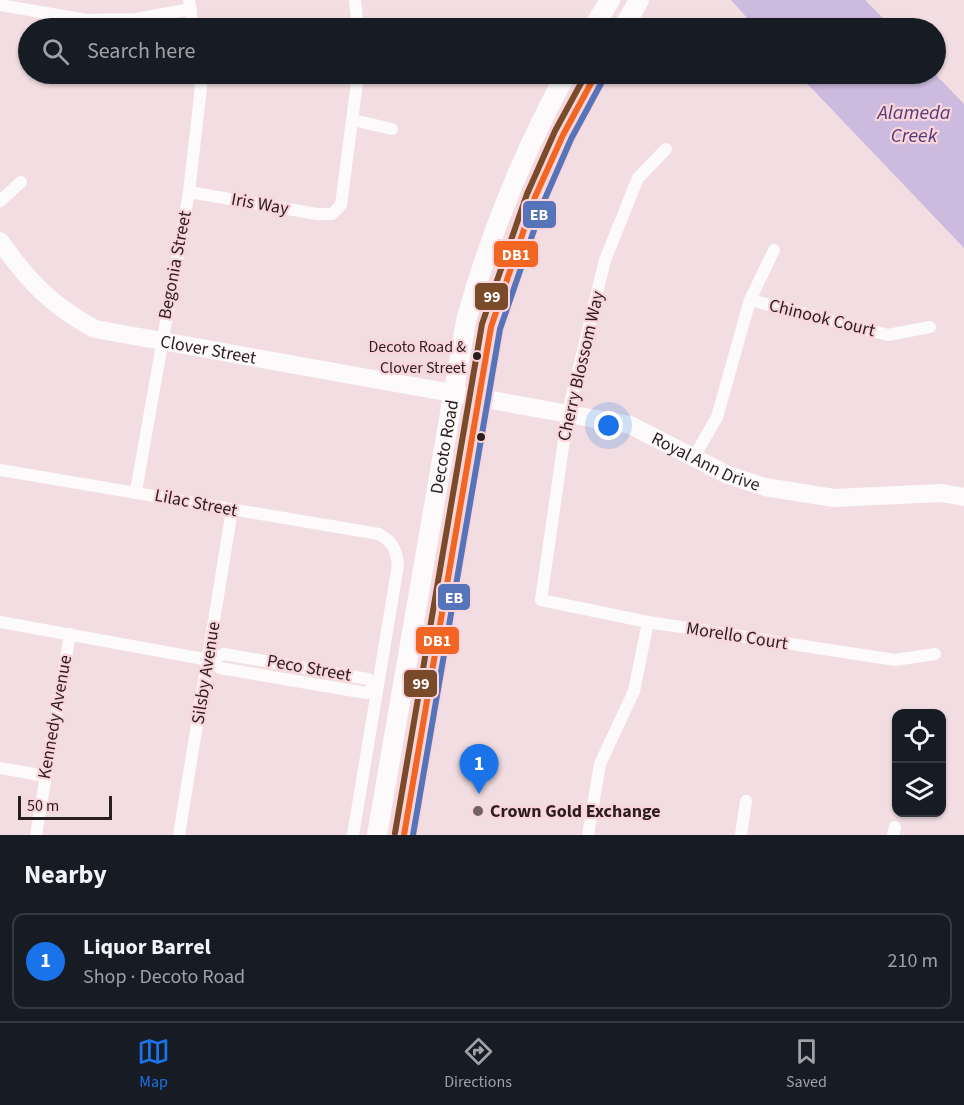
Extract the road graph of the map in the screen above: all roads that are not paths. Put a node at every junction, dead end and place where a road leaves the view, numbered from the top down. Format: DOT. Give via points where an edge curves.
graph roads {
  1 [pos="355,0"];
  2 [pos="610,0"];
  3 [pos="639,0"];
  4 [pos="0,5"];
  5 [pos="190,5"];
  6 [pos="75,18"];
  7 [pos="140,18"];
  8 [pos="357,18"];
  9 [pos="599,18"];
  10 [pos="629,18"];
  11 [pos="201,84"];
  12 [pos="357,84"];
  13 [pos="561,84"];
  14 [pos="591,84"];
  15 [pos="353,120"];
  16 [pos="392,129"];
  17 [pos="666,149"];
  18 [pos="21,183"];
  19 [pos="189,192"];
  20 [pos="0,201"];
  21 [pos="0,241"];
  22 [pos="774,250"];
  23 [pos="750,300"];
  24 [pos="930,327"];
  25 [pos="160,343"];
  26 [pos="453,392"];
  27 [pos="478,397"];
  28 [pos="568,412"];
  29 [pos="694,457"];
  30 [pos="0,470"];
  31 [pos="136,491"];
  32 [pos="964,497"];
  33 [pos="232,510"];
  34 [pos="540,600"];
  35 [pos="0,622"];
  36 [pos="648,622"];
  37 [pos="70,634"];
  38 [pos="935,654"];
  39 [pos="209,660"];
  40 [pos="377,687"];
  41 [pos="0,768"];
  42 [pos="45,776"];
  43 [pos="746,801"];
  44 [pos="36,835"];
  45 [pos="179,835"];
  46 [pos="353,835"];
  47 [pos="376,835"];
  48 [pos="404,835"];
  49 [pos="588,835"];
  50 [pos="741,835"];
  1 -- 8 [label="street"];
  2 -- 9 [label="main road"];
  3 -- 10 [label="main road"];
  4 -- 6 [label="street"];
  5 -- 7 [label="street"];
  11 -- 19 [label="street, Begonia Street"];
  12 -- 15 [label="street"];
  13 -- 26 [label="main road, Decoto Road" via="530,141 483,260 466,321"];
  14 -- 27 [label="main road, Decoto Road" via="555,150 508,267 491,327"];
  15 -- 16 [label="street"];
  15 -- 19 [label="street, Iris Way" via="341,206 332,214"];
  17 -- 28 [label="street, Cherry Blossom Way" via="638,178 605,260"];
  18 -- 20 [label="street"];
  19 -- 25 [label="street, Begonia Street"];
  21 -- 25 [label="street, Clover Street" via="24,275 64,312 95,329"];
  22 -- 23 [label="street, Chinook Court"];
  23 -- 24 [label="street, Chinook Court" via="888,334"];
  23 -- 29 [label="street, Chinook Court" via="717,417"];
  25 -- 26 [label="street, Clover Street"];
  25 -- 31 [label="street, Begonia Street"];
  26 -- 27 [label="street, Royal Ann Drive"];
  26 -- 47 [label="main road, Decoto Road"];
  27 -- 28 [label="street, Royal Ann Drive"];
  27 -- 48 [label="main road, Decoto Road"];
  28 -- 29 [label="street, Royal Ann Drive" via="630,425"];
  28 -- 34 [label="street, Cherry Blossom Way"];
  29 -- 32 [label="street, Royal Ann Drive" via="728,475 765,487 834,498 941,493"];
  30 -- 31 [label="street, Lilac Street"];
  31 -- 33 [label="street, Lilac Street"];
  33 -- 39 [label="street, Silsby Avenue"];
  33 -- 40 [label="street, Lilac Street" via="379,534 390,540 398,565"];
  34 -- 36 [label="street, Morello Court"];
  35 -- 37 [label="street, Peco Street"];
  36 -- 38 [label="street, Morello Court" via="895,660"];
  36 -- 49 [label="street" via="634,692 600,764"];
  37 -- 39 [label="street, Peco Street"];
  37 -- 42 [label="street, Kennedy Avenue"];
  39 -- 40 [label="street, Peco Street" via="220,668 366,693"];
  39 -- 45 [label="street, Silsby Avenue"];
  40 -- 46 [label="street"];
  41 -- 42 [label="street"];
  42 -- 44 [label="street, Kennedy Avenue"];
  43 -- 50 [label="street"];
}
